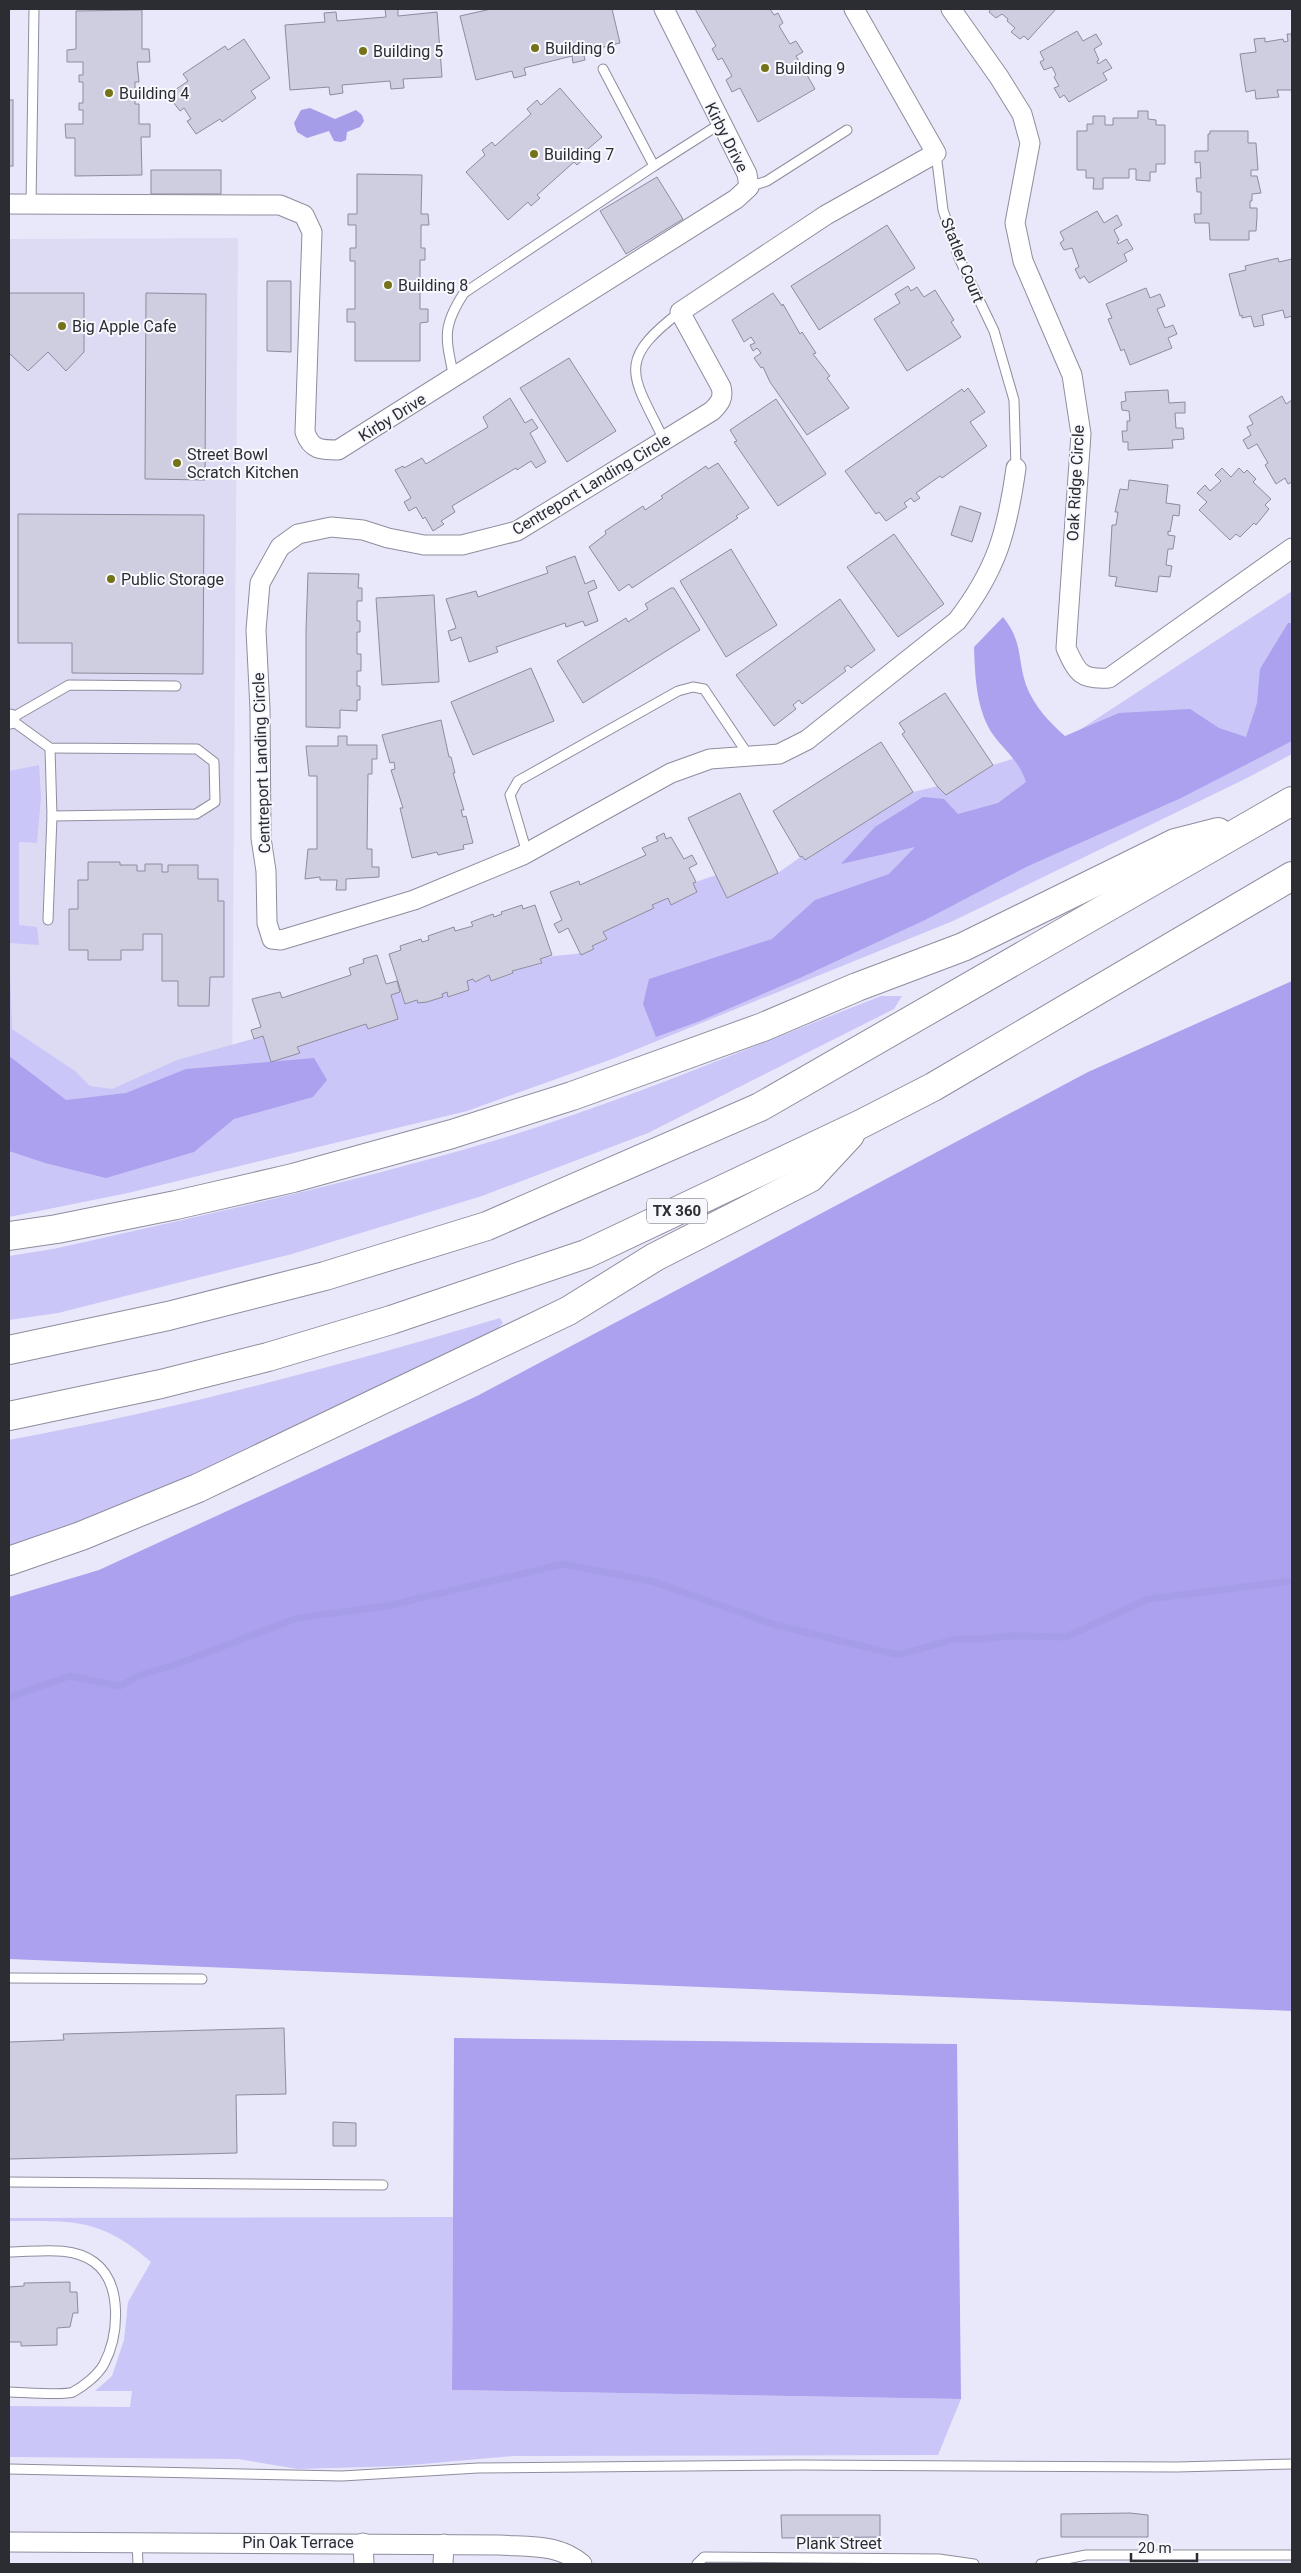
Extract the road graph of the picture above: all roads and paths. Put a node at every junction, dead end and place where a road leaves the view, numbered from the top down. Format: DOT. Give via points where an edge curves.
graph roads {
  1 [pos="34,9"];
  2 [pos="664,9"];
  3 [pos="854,9"];
  4 [pos="951,9"];
  5 [pos="603,70"];
  6 [pos="720,124"];
  7 [pos="848,130"];
  8 [pos="936,153"];
  9 [pos="654,166"];
  10 [pos="749,187"];
  11 [pos="9,204"];
  12 [pos="31,205"];
  13 [pos="680,312"];
  14 [pos="454,378"];
  15 [pos="664,440"];
  16 [pos="1016,468"];
  17 [pos="1292,548"];
  18 [pos="176,686"];
  19 [pos="9,719"];
  20 [pos="50,748"];
  21 [pos="749,756"];
  22 [pos="1292,801"];
  23 [pos="52,816"];
  24 [pos="1253,823"];
  25 [pos="527,853"];
  26 [pos="1292,876"];
  27 [pos="48,920"];
  28 [pos="861,1124"];
  29 [pos="9,1236"];
  30 [pos="9,1350"];
  31 [pos="9,1416"];
  32 [pos="9,1561"];
  33 [pos="9,1978"];
  34 [pos="202,1979"];
  35 [pos="9,2182"];
  36 [pos="383,2185"];
  37 [pos="9,2252"];
  38 [pos="9,2392"];
  39 [pos="1292,2464"];
  40 [pos="9,2468"];
  41 [pos="9,2542"];
  42 [pos="137,2542"];
  43 [pos="363,2542"];
  44 [pos="444,2544"];
  45 [pos="1292,2554"];
  46 [pos="700,2561"];
  47 [pos="138,2564"];
  48 [pos="364,2564"];
  49 [pos="444,2564"];
  50 [pos="582,2564"];
  51 [pos="974,2564"];
  52 [pos="1041,2564"];
  1 -- 12 [label="lane"];
  2 -- 6 [label="street, Kirby Drive"];
  3 -- 8 [label="street, Statler Court"];
  4 -- 17 [label="street, Oak Ridge Circle" via="1022,114 1030,143 1015,223 1023,261 1072,375 1080,434 1066,648 1076,670 1091,679 1109,678"];
  5 -- 9 [label="lane"];
  6 -- 9 [label="lane"];
  6 -- 10 [label="street, Kirby Drive" via="747,174"];
  7 -- 10 [label="lane" via="768,181"];
  8 -- 13 [label="street" via="826,216"];
  8 -- 16 [label="lane, Statler Court" via="943,210 959,258 994,331 1014,400"];
  9 -- 14 [label="lane" via="464,293 448,322 446,338"];
  10 -- 14 [label="street, Kirby Drive"];
  11 -- 12 [label="street, Kirby Drive"];
  12 -- 14 [label="street, Kirby Drive" via="280,205 304,215 312,232 305,432 308,443 317,450 338,450"];
  13 -- 15 [label="lane" via="647,342 634,369 638,386"];
  13 -- 15 [label="street, Centreport Landing Circle" via="722,387 723,395 720,404 712,411"];
  15 -- 25 [label="street, Centreport Landing Circle" via="517,531 462,544 424,545 363,530 331,527 305,532 280,547 260,584 256,630 262,838 267,923 272,939 281,940 414,900"];
  16 -- 21 [label="street, Centreport Landing Circle" via="1009,518 993,565 975,598 957,621 807,740 778,754"];
  18 -- 19 [label="lane" via="69,685"];
  19 -- 20 [label="lane"];
  20 -- 23 [label="lane"];
  20 -- 23 [label="lane" via="196,748 214,762 215,802 196,814"];
  21 -- 25 [label="street, Centreport Landing Circle" via="710,759 671,773"];
  21 -- 25 [label="lane" via="704,689 693,687 678,691 518,781 510,795"];
  22 -- 24 [label="highway"];
  23 -- 27 [label="lane"];
  24 -- 29 [label="highway" via="1176,844 963,947 762,1027 572,1096 452,1134 293,1178 103,1220"];
  24 -- 30 [label="highway" via="760,1107 486,1226 325,1276 168,1316"];
  26 -- 28 [label="highway, TX 360" via="933,1087"];
  28 -- 31 [label="highway, TX 360" via="586,1254 524,1277 268,1357 161,1384"];
  28 -- 32 [label="highway" via="810,1178 655,1256 568,1311 198,1488 81,1536"];
  33 -- 34 [label="lane"];
  35 -- 36 [label="lane"];
  37 -- 38 [label="lane" via="68,2251 93,2261 104,2271 110,2283 115,2312 110,2347 103,2365 92,2378 71,2393"];
  39 -- 40 [label="lane" via="1177,2467 497,2467 342,2476"];
  41 -- 42 [label="street, Pin Oak Terrace"];
  42 -- 43 [label="street, Pin Oak Terrace"];
  42 -- 47 [label="lane"];
  43 -- 44 [label="street, Pin Oak Terrace"];
  43 -- 48 [label="street"];
  44 -- 49 [label="street"];
  44 -- 50 [label="street, Pin Oak Terrace" via="554,2548"];
  45 -- 52 [label="lane" via="1086,2555"];
  46 -- 51 [label="lane, Plank Street" via="939,2559"];
}
